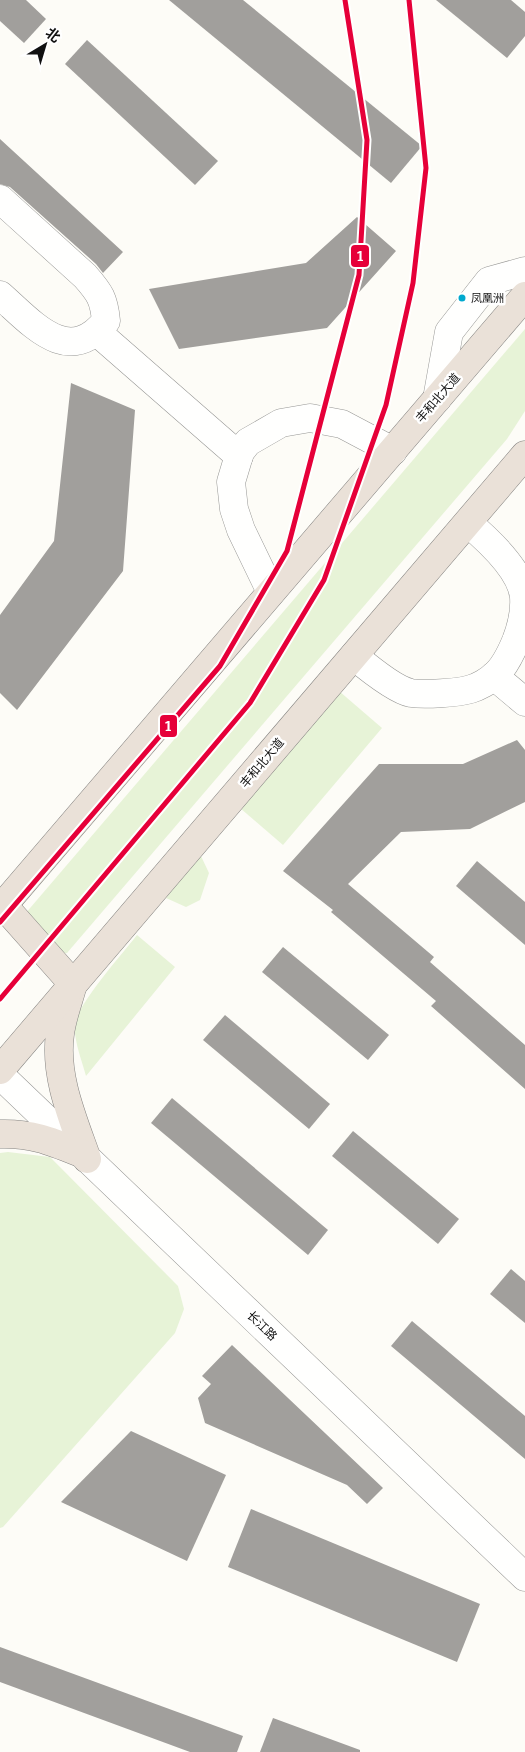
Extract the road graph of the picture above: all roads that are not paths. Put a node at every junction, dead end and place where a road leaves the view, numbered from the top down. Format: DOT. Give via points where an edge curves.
graph roads {
  1 [pos="0,199"];
  2 [pos="525,271"];
  3 [pos="0,295"];
  4 [pos="525,296"];
  5 [pos="102,327"];
  6 [pos="437,398"];
  7 [pos="243,449"];
  8 [pos="393,451"];
  9 [pos="525,455"];
  10 [pos="468,522"];
  11 [pos="271,592"];
  12 [pos="354,656"];
  13 [pos="518,660"];
  14 [pos="494,676"];
  15 [pos="525,702"];
  16 [pos="1,907"];
  17 [pos="73,984"];
  18 [pos="0,1070"];
  19 [pos="0,1075"];
  20 [pos="0,1134"];
  21 [pos="85,1156"];
  22 [pos="525,1577"];
  1 -- 5 [label="street" via="86,276 104,303"];
  2 -- 6 [label="street" via="489,281 449,332"];
  3 -- 5 [label="street" via="45,335 64,341 80,342"];
  4 -- 6 [label="highway, 丰和北大道"];
  5 -- 7 [label="street"];
  6 -- 8 [label="highway, 丰和北大道"];
  7 -- 8 [label="street" via="282,423 310,418 342,424"];
  7 -- 11 [label="street" via="231,482 234,509"];
  8 -- 11 [label="highway, 丰和北大道"];
  9 -- 10 [label="highway, 丰和北大道"];
  10 -- 12 [label="highway, 丰和北大道"];
  10 -- 13 [label="street" via="506,559 520,584 524,596"];
  11 -- 16 [label="highway, 丰和北大道"];
  12 -- 14 [label="street" via="376,674 409,692 443,693 471,689"];
  12 -- 17 [label="highway, 丰和北大道"];
  13 -- 14 [label="street"];
  14 -- 15 [label="street"];
  16 -- 17 [label="highway"];
  17 -- 18 [label="highway, 丰和北大道"];
  17 -- 21 [label="highway" via="60,1034 61,1074"];
  19 -- 21 [label="street, 长江路"];
  20 -- 21 [label="highway" via="21,1134 52,1142"];
  21 -- 22 [label="street, 长江路"];
}
